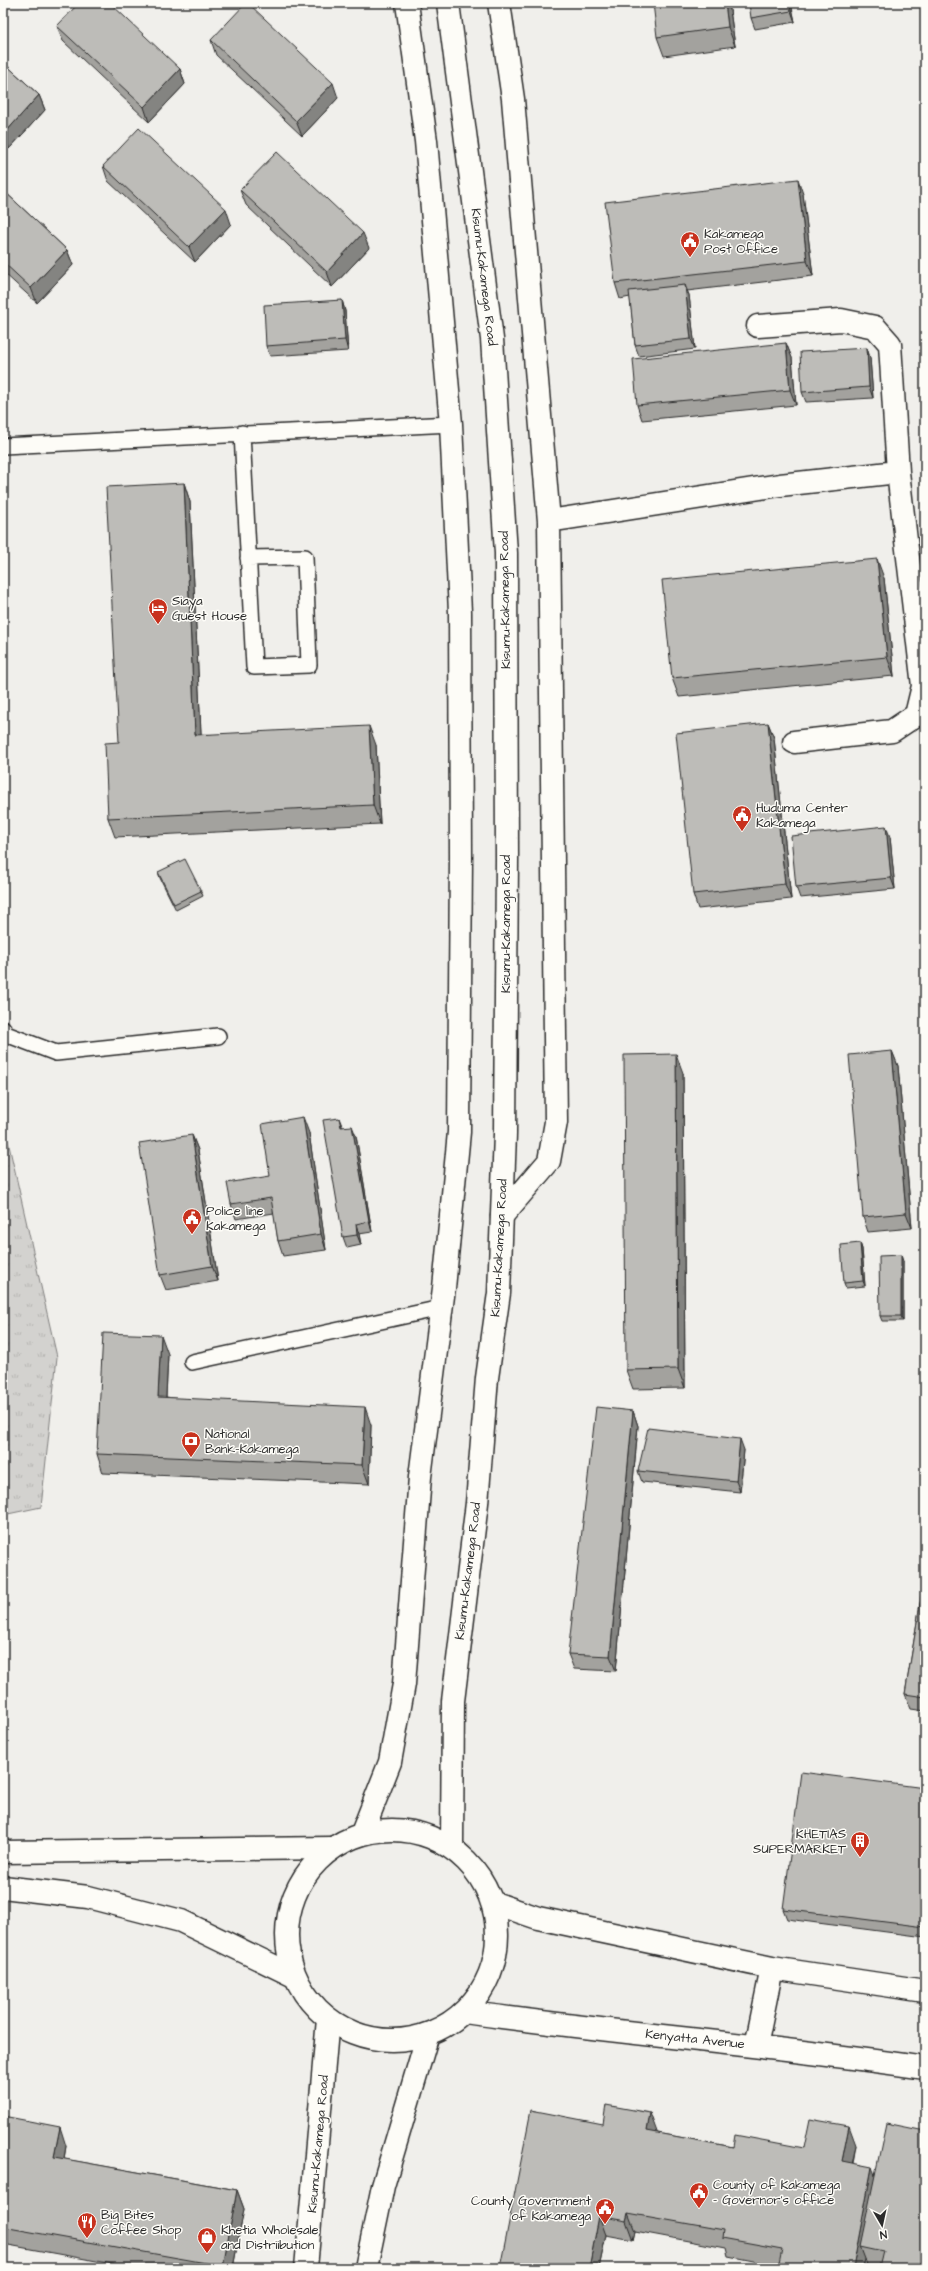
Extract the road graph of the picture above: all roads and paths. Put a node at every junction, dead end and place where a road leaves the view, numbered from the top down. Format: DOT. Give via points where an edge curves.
graph roads {
  1 [pos="407,3"];
  2 [pos="448,3"];
  3 [pos="499,3"];
  4 [pos="758,326"];
  5 [pos="450,424"];
  6 [pos="242,433"];
  7 [pos="3,446"];
  8 [pos="898,472"];
  9 [pos="549,522"];
  10 [pos="248,558"];
  11 [pos="794,742"];
  12 [pos="3,1028"];
  13 [pos="218,1036"];
  14 [pos="502,1216"];
  15 [pos="441,1308"];
  16 [pos="192,1362"];
  17 [pos="362,1833"];
  18 [pos="452,1846"];
  19 [pos="331,1848"];
  20 [pos="3,1852"];
  21 [pos="3,1887"];
  22 [pos="494,1903"];
  23 [pos="772,1968"];
  24 [pos="294,1976"];
  25 [pos="925,1991"];
  26 [pos="465,2012"];
  27 [pos="328,2019"];
  28 [pos="428,2034"];
  29 [pos="756,2046"];
  30 [pos="925,2068"];
  31 [pos="303,2263"];
  32 [pos="366,2268"];
  1 -- 5 [label="main road" via="426,141"];
  2 -- 14 [label="main road, Kisumu-Kakamega Road" via="492,339 506,553 507,859"];
  3 -- 9 [label="main road" via="513,99"];
  4 -- 8 [label="main road" via="841,320 875,326 890,344"];
  5 -- 6 [label="lane"];
  5 -- 15 [label="main road" via="460,612 459,1132"];
  6 -- 7 [label="lane"];
  6 -- 10 [label="lane"];
  8 -- 9 [label="main road" via="773,486"];
  8 -- 11 [label="main road" via="923,686 916,715 892,731"];
  9 -- 14 [label="main road" via="556,1122 549,1161"];
  10 -- 10 [label="lane" via="304,557 309,665 254,666"];
  12 -- 13 [label="lane" via="6,1034 56,1053"];
  14 -- 18 [label="main road, Kisumu-Kakamega Road" via="499,1293 453,1701"];
  15 -- 16 [label="lane"];
  15 -- 17 [label="main road" via="420,1477 404,1684 390,1762"];
  17 -- 18 [label="main road" via="393,1828 424,1833"];
  17 -- 19 [label="main road"];
  18 -- 22 [label="main road" via="478,1871"];
  19 -- 20 [label="main road"];
  19 -- 24 [label="main road" via="305,1873 290,1906 286,1941"];
  21 -- 24 [label="main road" via="88,1896 182,1921"];
  22 -- 23 [label="main road" via="538,1918"];
  22 -- 26 [label="main road" via="499,1932 495,1961 484,1989"];
  23 -- 25 [label="main road"];
  23 -- 29 [label="main road"];
  24 -- 27 [label="main road" via="308,2000"];
  26 -- 28 [label="main road"];
  26 -- 29 [label="main road, Kenyatta Avenue"];
  27 -- 28 [label="main road" via="351,2032 376,2039 403,2040"];
  27 -- 31 [label="main road, Kisumu-Kakamega Road"];
  28 -- 32 [label="main road" via="383,2186"];
  29 -- 30 [label="main road, Kenyatta Avenue"];
}
